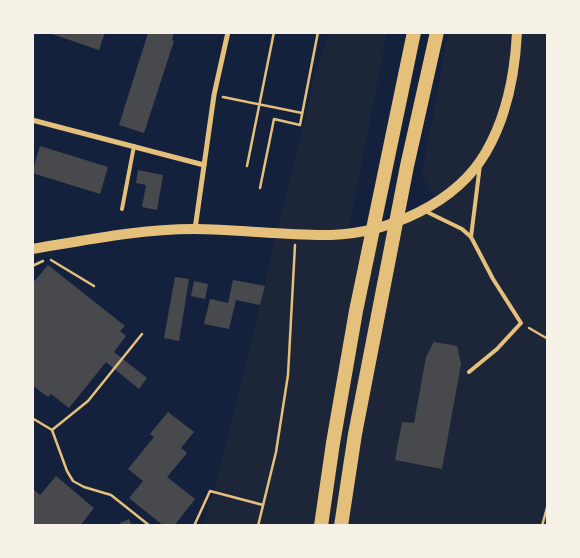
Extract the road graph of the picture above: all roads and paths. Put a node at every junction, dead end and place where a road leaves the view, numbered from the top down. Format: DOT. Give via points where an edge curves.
graph roads {
  1 [pos="228,32"];
  2 [pos="274,32"];
  3 [pos="318,32"];
  4 [pos="414,32"];
  5 [pos="437,32"];
  6 [pos="517,32"];
  7 [pos="214,95"];
  8 [pos="258,104"];
  9 [pos="302,114"];
  10 [pos="32,120"];
  11 [pos="134,146"];
  12 [pos="481,160"];
  13 [pos="204,165"];
  14 [pos="247,166"];
  15 [pos="260,188"];
  16 [pos="122,209"];
  17 [pos="423,210"];
  18 [pos="195,229"];
  19 [pos="296,234"];
  20 [pos="471,237"];
  21 [pos="32,249"];
  22 [pos="32,266"];
  23 [pos="94,286"];
  24 [pos="522,323"];
  25 [pos="142,334"];
  26 [pos="548,340"];
  27 [pos="469,372"];
  28 [pos="32,418"];
  29 [pos="52,430"];
  30 [pos="548,504"];
  31 [pos="263,505"];
  32 [pos="150,526"];
  33 [pos="194,526"];
  34 [pos="258,526"];
  35 [pos="321,526"];
  36 [pos="341,526"];
  37 [pos="542,526"];
  1 -- 7 [label="street"];
  2 -- 8 [label="path"];
  3 -- 9 [label="path"];
  4 -- 35 [label="highway" via="356,311"];
  5 -- 36 [label="highway" via="407,166 357,424"];
  6 -- 12 [label="main road" via="516,59 506,104"];
  7 -- 8 [label="path"];
  7 -- 13 [label="street"];
  8 -- 9 [label="path"];
  8 -- 14 [label="path"];
  9 -- 15 [label="path" via="300,125 274,119"];
  10 -- 11 [label="street"];
  11 -- 13 [label="street"];
  11 -- 16 [label="lane"];
  12 -- 17 [label="main road" via="438,201"];
  12 -- 20 [label="lane"];
  13 -- 18 [label="street"];
  17 -- 19 [label="main road" via="385,226 348,234"];
  17 -- 20 [label="lane" via="462,229"];
  18 -- 19 [label="main road"];
  18 -- 21 [label="main road" via="121,234"];
  19 -- 31 [label="path" via="288,375 276,452"];
  20 -- 24 [label="lane" via="493,280"];
  22 -- 23 [label="path" via="53,259"];
  24 -- 26 [label="path"];
  24 -- 27 [label="lane"];
  25 -- 29 [label="path" via="88,402"];
  28 -- 29 [label="path"];
  29 -- 32 [label="path" via="73,481 111,495"];
  30 -- 37 [label="path"];
  31 -- 33 [label="path" via="210,491"];
  31 -- 34 [label="path"];
}
